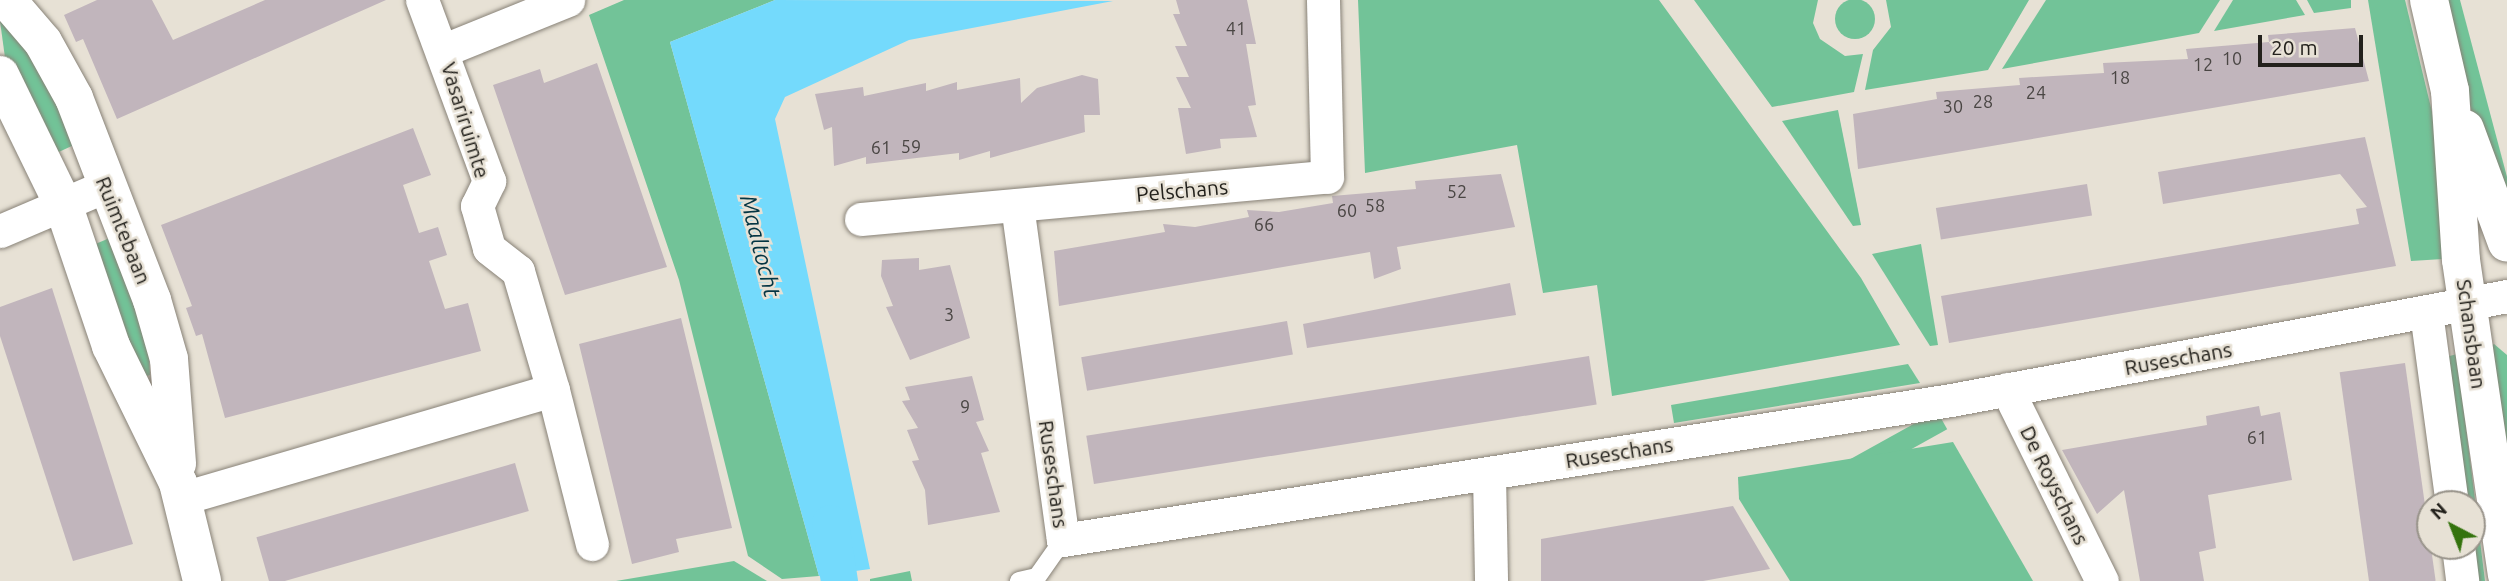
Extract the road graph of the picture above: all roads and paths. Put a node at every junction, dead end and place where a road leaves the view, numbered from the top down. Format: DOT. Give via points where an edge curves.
graph roads {
  1 [pos="7,0"];
  2 [pos="422,0"];
  3 [pos="568,0"];
  4 [pos="1323,0"];
  5 [pos="2429,0"];
  6 [pos="444,50"];
  7 [pos="0,75"];
  8 [pos="2451,91"];
  9 [pos="108,185"];
  10 [pos="63,204"];
  11 [pos="1017,205"];
  12 [pos="862,219"];
  13 [pos="0,231"];
  14 [pos="2507,243"];
  15 [pos="2507,296"];
  16 [pos="2468,304"];
  17 [pos="2426,312"];
  18 [pos="2007,389"];
  19 [pos="553,390"];
  20 [pos="1489,474"];
  21 [pos="2450,490"];
  22 [pos="180,491"];
  23 [pos="1063,540"];
  24 [pos="592,544"];
  25 [pos="2460,560"];
  26 [pos="2507,575"];
  27 [pos="202,581"];
  28 [pos="1019,581"];
  29 [pos="1491,581"];
  30 [pos="2102,581"];
  31 [pos="2462,581"];
  1 -- 9 [label="street, Ruimtebaan" via="43,42 74,98"];
  2 -- 6 [label="street, Vasariruimte"];
  3 -- 6 [label="street"];
  4 -- 11 [label="street, Pelschans" via="1327,177"];
  5 -- 8 [label="street, Schansbaan"];
  6 -- 19 [label="street, Vasariruimte" via="489,181 477,206 488,248 518,271"];
  7 -- 10 [label="street, Ruimtebaan"];
  8 -- 14 [label="street, Schansbaan"];
  8 -- 16 [label="street, Schansbaan"];
  9 -- 10 [label="street"];
  9 -- 22 [label="street, Ruimtebaan" via="169,359"];
  10 -- 13 [label="street"];
  10 -- 22 [label="street, Ruimtebaan" via="111,346"];
  11 -- 12 [label="street, Pelschans"];
  11 -- 23 [label="street, Ruseschans"];
  15 -- 16 [label="street, Ruseschans"];
  16 -- 17 [label="street, Ruseschans"];
  16 -- 26 [label="street, Schansbaan"];
  17 -- 18 [label="street, Ruseschans"];
  17 -- 21 [label="street, Schansbaan"];
  18 -- 20 [label="street, Ruseschans"];
  18 -- 30 [label="street, De Royschans"];
  19 -- 22 [label="street"];
  19 -- 24 [label="street, Vasariruimte"];
  20 -- 23 [label="street, Ruseschans"];
  20 -- 29 [label="street"];
  22 -- 27 [label="street, Ruimtebaan"];
  23 -- 28 [label="lane" via="1037,578"];
  25 -- 31 [label="street"];
}
